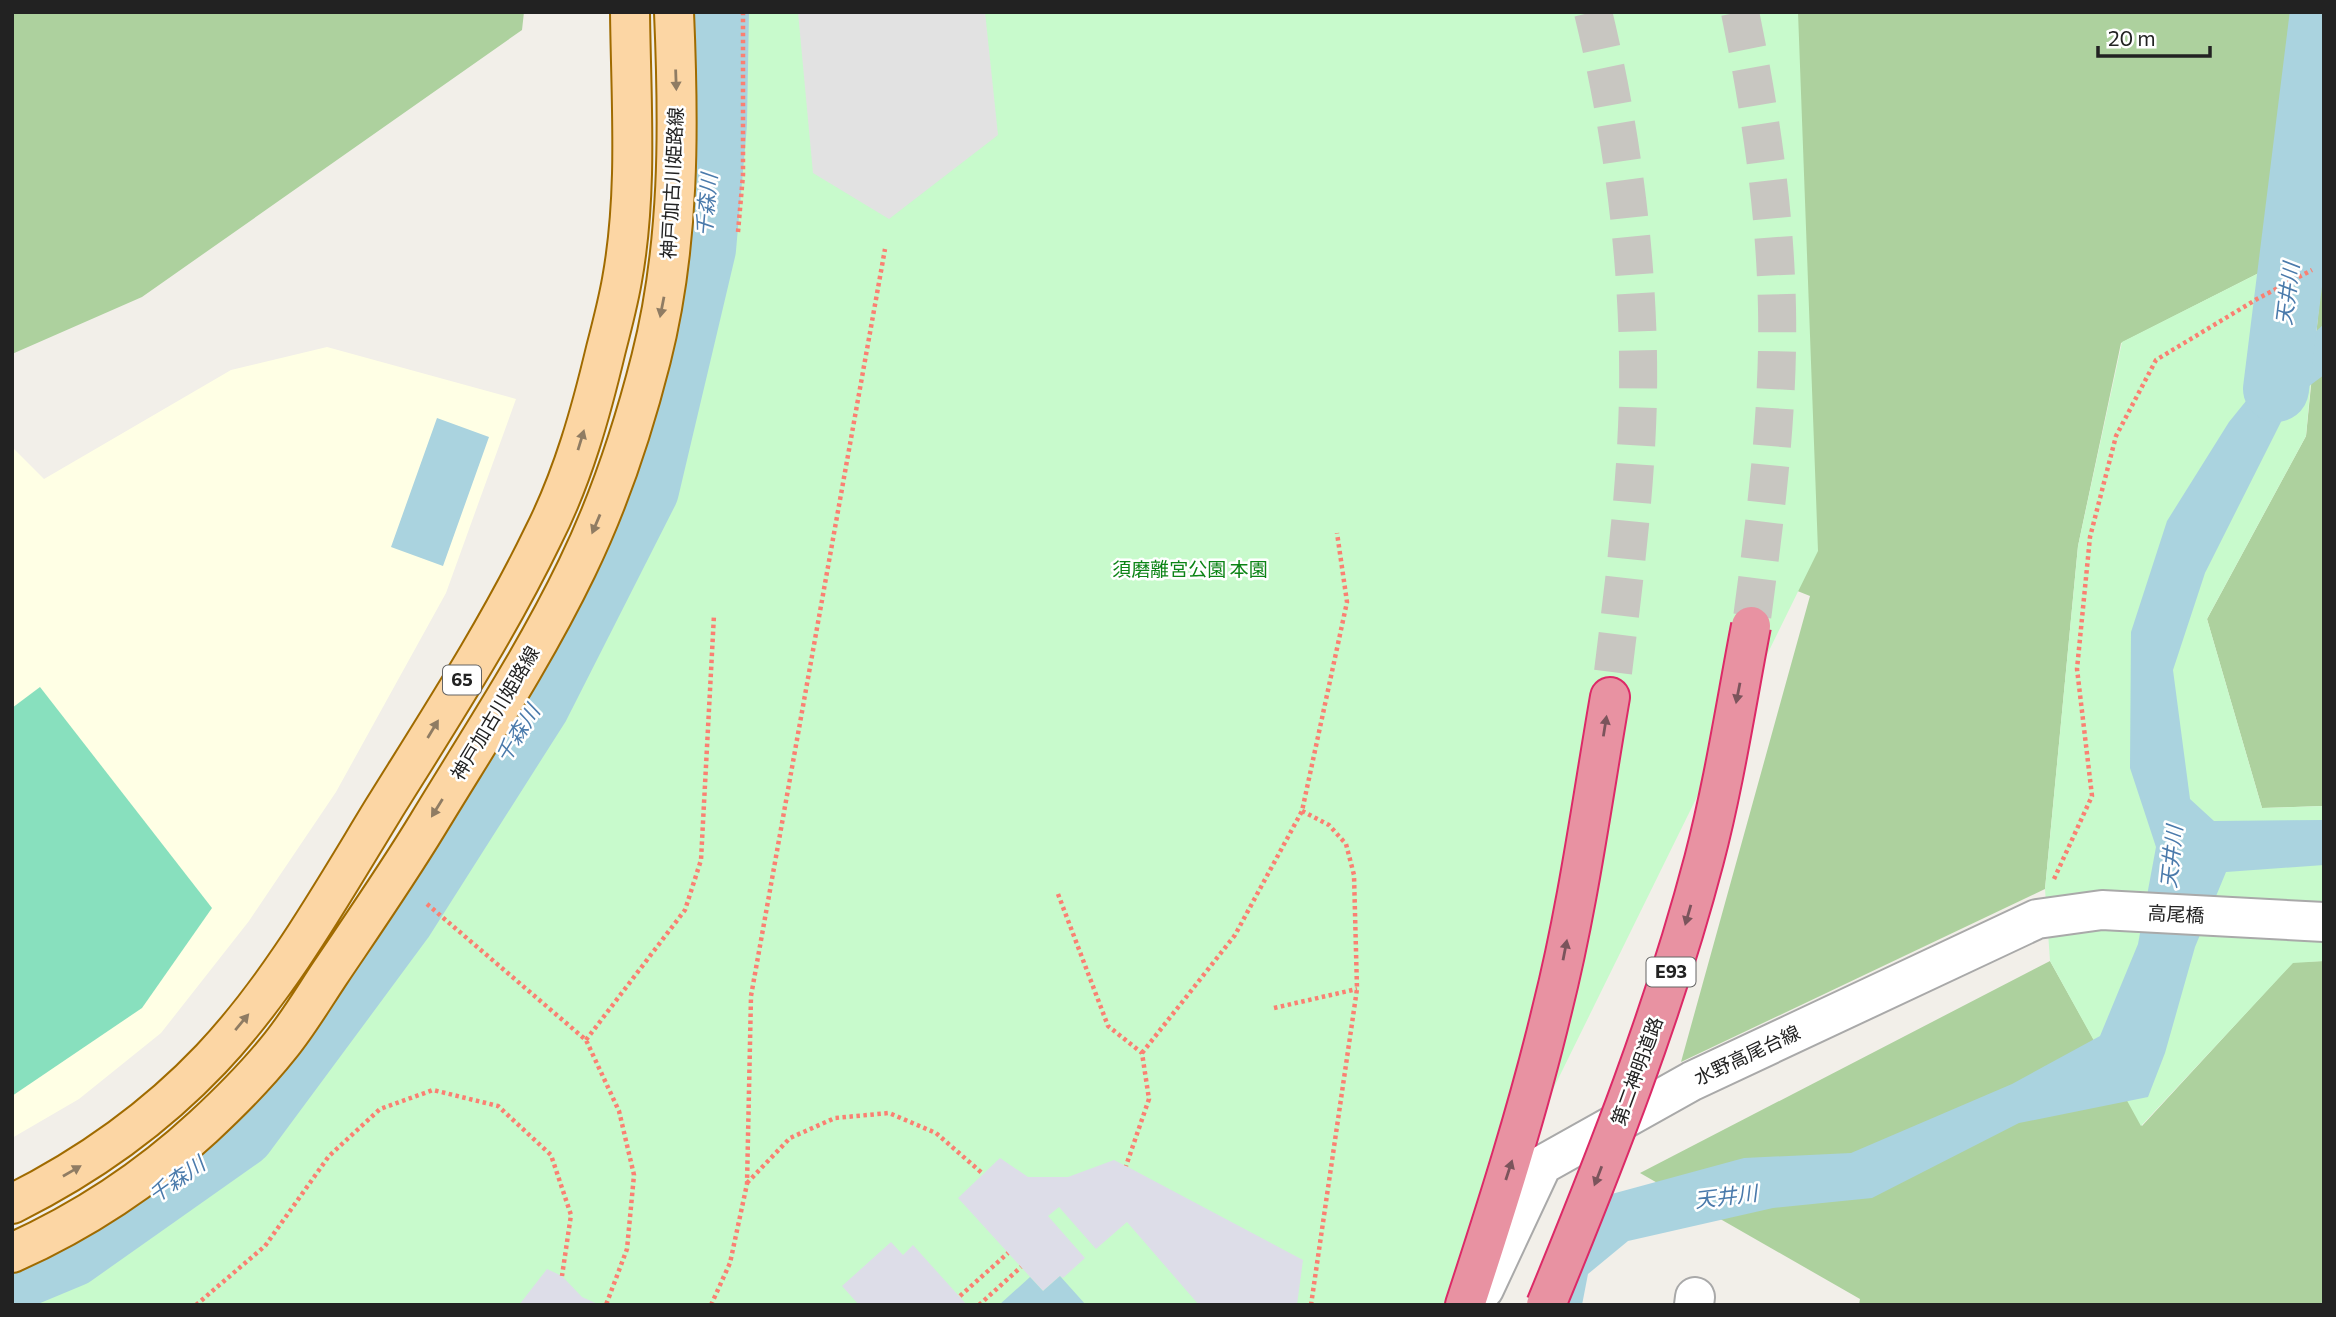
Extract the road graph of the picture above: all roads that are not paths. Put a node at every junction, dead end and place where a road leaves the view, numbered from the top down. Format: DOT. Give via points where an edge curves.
graph roads {
  1 [pos="630,12"];
  2 [pos="674,12"];
  3 [pos="1751,626"];
  4 [pos="1610,697"];
  5 [pos="2102,910"];
  6 [pos="2324,922"];
  7 [pos="12,1204"];
  8 [pos="12,1253"];
  9 [pos="1465,1305"];
  10 [pos="1482,1305"];
  11 [pos="1546,1305"];
  7 -- 1 [label="main road, 65, one-way" via="136,1128 210,1060 247,1016 349,867 499,619 545,533 576,456 622,280 631,159"];
  2 -- 8 [label="main road, 神戸加古川姫路線 / 65, one-way" via="677,137 664,300 620,464 567,587 404,863 281,1045 163,1162 70,1224"];
  3 -- 11 [label="highway, 第二神明道路 / E93, one-way, bridge" via="1704,859 1671,973 1630,1094"];
  9 -- 4 [label="highway, one-way" via="1513,1159 1553,1008"];
  5 -- 6 [label="street, 高尾橋"];
  5 -- 10 [label="street, 水野高尾台線" via="2037,919 1692,1081 1542,1165 1485,1287"];
}
